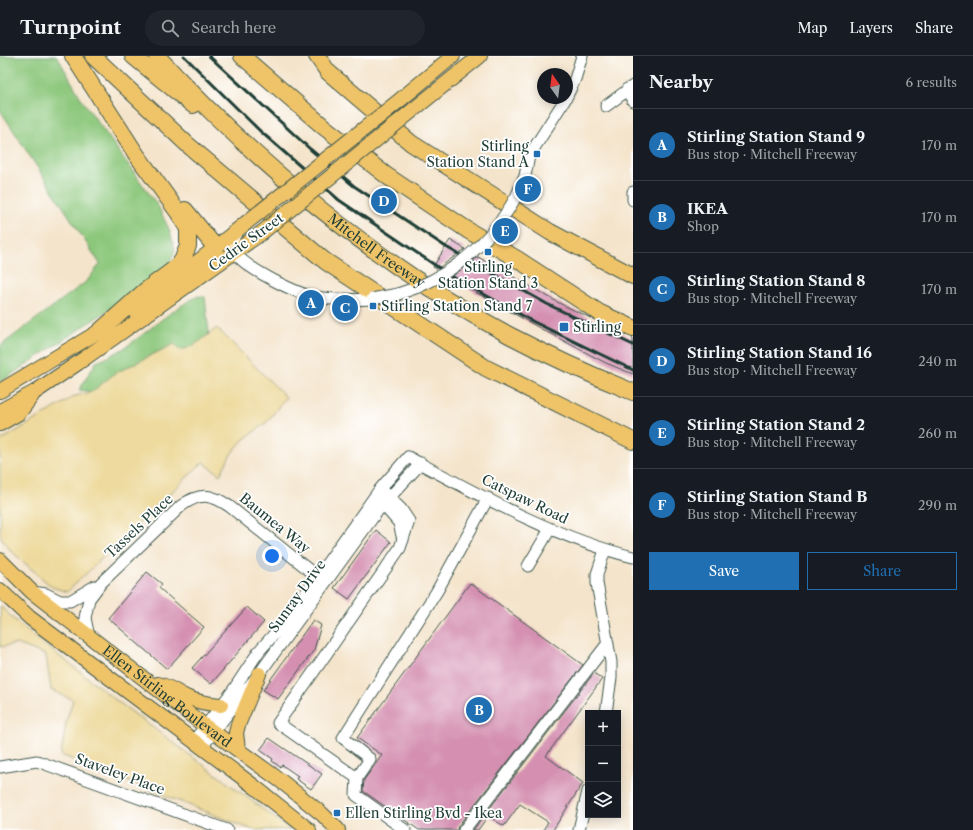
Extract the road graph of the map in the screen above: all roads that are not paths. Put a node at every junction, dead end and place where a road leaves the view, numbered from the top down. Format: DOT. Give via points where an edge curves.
graph roads {
  1 [pos="73,56"];
  2 [pos="93,56"];
  3 [pos="133,56"];
  4 [pos="157,56"];
  5 [pos="242,56"];
  6 [pos="317,56"];
  7 [pos="453,56"];
  8 [pos="480,56"];
  9 [pos="582,56"];
  10 [pos="573,84"];
  11 [pos="630,88"];
  12 [pos="633,101"];
  13 [pos="562,104"];
  14 [pos="606,106"];
  15 [pos="241,141"];
  16 [pos="162,188"];
  17 [pos="633,192"];
  18 [pos="633,200"];
  19 [pos="229,254"];
  20 [pos="633,276"];
  21 [pos="633,328"];
  22 [pos="99,332"];
  23 [pos="0,391"];
  24 [pos="35,392"];
  25 [pos="633,392"];
  26 [pos="0,411"];
  27 [pos="0,424"];
  28 [pos="633,441"];
  29 [pos="408,457"];
  30 [pos="421,463"];
  31 [pos="201,496"];
  32 [pos="382,497"];
  33 [pos="488,498"];
  34 [pos="550,529"];
  35 [pos="605,550"];
  36 [pos="633,557"];
  37 [pos="0,560"];
  38 [pos="528,566"];
  39 [pos="322,580"];
  40 [pos="101,583"];
  41 [pos="0,590"];
  42 [pos="32,592"];
  43 [pos="89,638"];
  44 [pos="608,643"];
  45 [pos="259,674"];
  46 [pos="148,682"];
  47 [pos="221,705"];
  48 [pos="606,710"];
  49 [pos="210,729"];
  50 [pos="197,745"];
  51 [pos="238,749"];
  52 [pos="0,767"];
  53 [pos="357,778"];
  54 [pos="585,804"];
  55 [pos="227,830"];
  56 [pos="309,830"];
  57 [pos="338,830"];
  58 [pos="405,830"];
  59 [pos="464,830"];
  60 [pos="579,830"];
  1 -- 16 [label="highway" via="107,111"];
  2 -- 28 [label="highway" via="188,145 325,261 486,368"];
  3 -- 15 [label="highway"];
  4 -- 15 [label="highway, Mitchell Freeway"];
  5 -- 21 [label="highway" via="324,127 387,176 600,313"];
  6 -- 20 [label="highway" via="328,72 411,143 550,232"];
  7 -- 19 [label="main road, Cedric Street, bridge" via="246,223"];
  8 -- 19 [label="main road, Cedric Street, bridge" via="256,237"];
  9 -- 10 [label="street"];
  11 -- 12 [label="street"];
  11 -- 14 [label="street"];
  13 -- 19 [label="street, bridge" via="529,156 525,176 508,212 488,239 449,272 424,285 376,298 348,300 313,296 270,279"];
  15 -- 25 [label="highway, Mitchell Freeway" via="361,240 422,282 510,335"];
  16 -- 19 [label="highway"];
  16 -- 22 [label="highway" via="188,229 188,246 182,261"];
  17 -- 18 [label="street"];
  19 -- 22 [label="main road, Cedric Street" via="150,297"];
  19 -- 24 [label="main road, Cedric Street"];
  22 -- 23 [label="main road, Cedric Street"];
  24 -- 26 [label="main road, Cedric Street"];
  24 -- 27 [label="main road" via="19,413"];
  29 -- 30 [label="street, Catspaw Road"];
  29 -- 32 [label="street, Sunray Drive"];
  30 -- 32 [label="street, Sunray Drive"];
  30 -- 33 [label="street, Catspaw Road"];
  31 -- 39 [label="street, Baumea Way" via="215,497 230,506"];
  31 -- 40 [label="street, Tassels Place" via="181,506"];
  32 -- 39 [label="street, Sunray Drive"];
  32 -- 53 [label="street" via="401,509 409,521 403,541 392,561 278,723"];
  33 -- 34 [label="street, Catspaw Road"];
  33 -- 53 [label="street" via="437,591 343,738 370,759"];
  34 -- 35 [label="street, Catspaw Road"];
  34 -- 38 [label="street"];
  35 -- 36 [label="street, Catspaw Road"];
  35 -- 44 [label="street" via="596,583"];
  37 -- 42 [label="main road, Ellen Stirling Boulevard"];
  39 -- 45 [label="street, Sunray Drive"];
  39 -- 47 [label="street, Sunray Drive" via="259,651"];
  40 -- 42 [label="street, Tassels Place" via="70,601 60,601 46,594"];
  40 -- 43 [label="street, Tassels Place" via="89,599 85,618"];
  41 -- 50 [label="main road, Ellen Stirling Boulevard" via="30,618"];
  42 -- 43 [label="main road, Ellen Stirling Boulevard"];
  43 -- 46 [label="main road, Ellen Stirling Boulevard"];
  44 -- 48 [label="street" via="611,678"];
  44 -- 59 [label="street"];
  45 -- 49 [label="street, Sunray Drive"];
  45 -- 51 [label="main road" via="238,725"];
  46 -- 47 [label="main road" via="169,686 186,697"];
  46 -- 49 [label="main road, Ellen Stirling Boulevard"];
  47 -- 49 [label="street, Sunray Drive"];
  49 -- 50 [label="street, Sunray Drive"];
  49 -- 51 [label="main road, Ellen Stirling Boulevard"];
  50 -- 56 [label="main road, Ellen Stirling Boulevard"];
  51 -- 57 [label="main road, Ellen Stirling Boulevard" via="299,795"];
  52 -- 55 [label="street, Staveley Place" via="37,761"];
  53 -- 58 [label="street" via="356,795"];
  54 -- 60 [label="street"];
}
